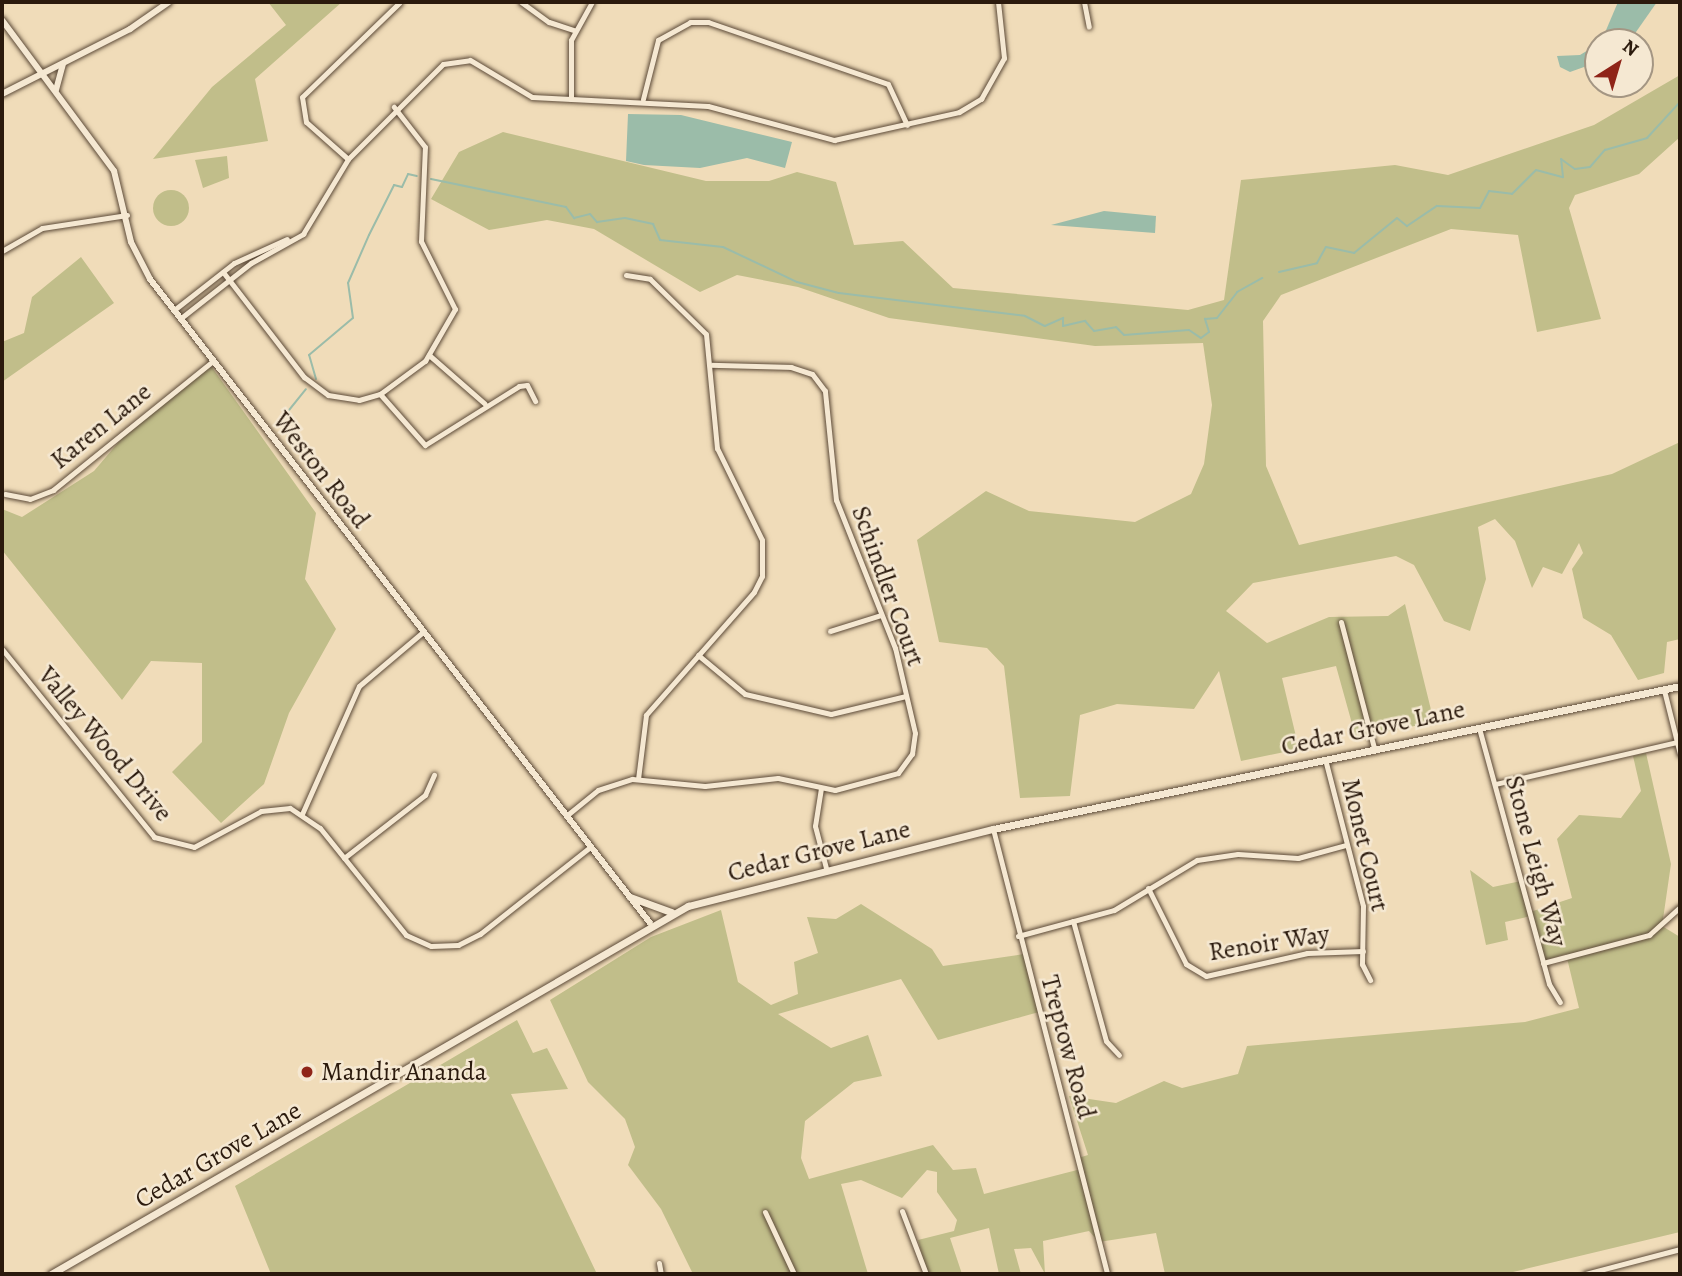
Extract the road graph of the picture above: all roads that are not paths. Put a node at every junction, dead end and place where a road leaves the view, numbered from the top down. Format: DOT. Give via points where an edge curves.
graph roads {
  1 [pos="169,2"];
  2 [pos="400,2"];
  3 [pos="521,2"];
  4 [pos="592,2"];
  5 [pos="998,2"];
  6 [pos="1084,2"];
  7 [pos="2,20"];
  8 [pos="1089,27"];
  9 [pos="574,30"];
  10 [pos="65,61"];
  11 [pos="42,72"];
  12 [pos="56,92"];
  13 [pos="2,94"];
  14 [pos="570,99"];
  15 [pos="643,99"];
  16 [pos="394,107"];
  17 [pos="907,125"];
  18 [pos="348,159"];
  19 [pos="127,215"];
  20 [pos="303,234"];
  21 [pos="2,251"];
  22 [pos="223,272"];
  23 [pos="626,275"];
  24 [pos="230,281"];
  25 [pos="174,310"];
  26 [pos="181,318"];
  27 [pos="429,355"];
  28 [pos="212,361"];
  29 [pos="712,365"];
  30 [pos="380,394"];
  31 [pos="535,401"];
  32 [pos="485,404"];
  33 [pos="5,494"];
  34 [pos="881,615"];
  35 [pos="1341,622"];
  36 [pos="830,631"];
  37 [pos="423,632"];
  38 [pos="2,649"];
  39 [pos="698,654"];
  40 [pos="1680,686"];
  41 [pos="1664,690"];
  42 [pos="906,696"];
  43 [pos="1479,728"];
  44 [pos="1677,742"];
  45 [pos="1374,748"];
  46 [pos="1680,754"];
  47 [pos="1325,758"];
  48 [pos="434,775"];
  49 [pos="638,779"];
  50 [pos="1495,784"];
  51 [pos="821,788"];
  52 [pos="302,814"];
  53 [pos="566,816"];
  54 [pos="993,829"];
  55 [pos="1346,845"];
  56 [pos="590,847"];
  57 [pos="344,858"];
  58 [pos="826,868"];
  59 [pos="1148,888"];
  60 [pos="630,897"];
  61 [pos="1680,907"];
  62 [pos="675,912"];
  63 [pos="1073,922"];
  64 [pos="650,923"];
  65 [pos="1018,936"];
  66 [pos="1363,951"];
  67 [pos="1544,963"];
  68 [pos="1370,980"];
  69 [pos="1560,1002"];
  70 [pos="1119,1055"];
  71 [pos="902,1211"];
  72 [pos="765,1212"];
  73 [pos="1680,1249"];
  74 [pos="659,1263"];
  75 [pos="51,1274"];
  76 [pos="661,1274"];
  77 [pos="794,1274"];
  78 [pos="926,1274"];
  79 [pos="1107,1274"];
  80 [pos="1585,1274"];
  1 -- 10 [label="street"];
  2 -- 18 [label="street" via="302,97 306,122"];
  3 -- 9 [label="street" via="549,22"];
  4 -- 9 [label="street"];
  5 -- 17 [label="street" via="1006,37 991,87 959,112"];
  6 -- 8 [label="street"];
  7 -- 11 [label="street, Weston Road"];
  9 -- 14 [label="street"];
  10 -- 11 [label="street"];
  10 -- 12 [label="street"];
  11 -- 12 [label="street, Weston Road"];
  11 -- 13 [label="street"];
  12 -- 19 [label="street, Weston Road" via="114,171"];
  14 -- 15 [label="street"];
  14 -- 16 [label="street" via="532,97 460,59 443,64"];
  15 -- 17 [label="street" via="731,110 834,140"];
  15 -- 17 [label="street" via="659,40 690,22 708,22 888,84"];
  16 -- 18 [label="street"];
  16 -- 27 [label="street" via="425,147 421,241 455,309"];
  18 -- 20 [label="street"];
  19 -- 21 [label="street" via="42,228"];
  19 -- 25 [label="street, Weston Road" via="140,262"];
  20 -- 22 [label="street" via="247,255"];
  20 -- 24 [label="street"];
  22 -- 24 [label="street"];
  22 -- 25 [label="street"];
  23 -- 29 [label="street" via="642,274 693,315 706,334"];
  24 -- 26 [label="street"];
  24 -- 30 [label="street" via="311,385 337,398"];
  25 -- 26 [label="street, Weston Road"];
  26 -- 28 [label="street, Weston Road"];
  27 -- 30 [label="street"];
  27 -- 32 [label="street"];
  28 -- 33 [label="street, Karen Lane" via="52,489 30,499"];
  28 -- 37 [label="street, Weston Road"];
  29 -- 34 [label="street, Schindler Court" via="791,367 818,381 827,401 836,500"];
  29 -- 39 [label="street" via="709,416 717,448 762,540 762,576"];
  30 -- 32 [label="street" via="419,444"];
  31 -- 32 [label="street" via="527,386 519,386"];
  34 -- 36 [label="street"];
  34 -- 42 [label="street, Schindler Court"];
  35 -- 45 [label="street"];
  37 -- 52 [label="street" via="359,685"];
  37 -- 53 [label="street, Weston Road"];
  38 -- 52 [label="street, Valley Wood Drive" via="154,836 194,847 261,811 290,808"];
  39 -- 42 [label="street" via="745,694 831,713"];
  39 -- 49 [label="street" via="646,715"];
  40 -- 41 [label="main road, Cedar Grove Lane"];
  41 -- 43 [label="main road, Cedar Grove Lane"];
  41 -- 44 [label="street"];
  42 -- 51 [label="street, Schindler Court" via="915,733 907,763 887,776"];
  43 -- 45 [label="main road, Cedar Grove Lane"];
  43 -- 50 [label="street, Stone Leigh Way"];
  44 -- 46 [label="street"];
  44 -- 50 [label="street"];
  45 -- 47 [label="main road, Cedar Grove Lane"];
  47 -- 54 [label="main road, Cedar Grove Lane"];
  47 -- 55 [label="street, Monet Court"];
  48 -- 57 [label="street" via="425,795"];
  49 -- 51 [label="street, Schindler Court" via="705,786 778,778"];
  49 -- 53 [label="street, Schindler Court" via="608,784"];
  50 -- 67 [label="street, Stone Leigh Way"];
  51 -- 58 [label="street" via="815,826"];
  52 -- 57 [label="street"];
  53 -- 56 [label="street, Weston Road"];
  54 -- 58 [label="main road, Cedar Grove Lane"];
  54 -- 65 [label="street, Treptow Road"];
  55 -- 59 [label="street" via="1298,858 1220,855 1178,868"];
  55 -- 66 [label="street, Monet Court" via="1365,914"];
  56 -- 57 [label="street" via="480,934 447,947 406,934"];
  56 -- 60 [label="street, Weston Road"];
  58 -- 62 [label="main road, Cedar Grove Lane"];
  59 -- 63 [label="street" via="1114,910"];
  59 -- 66 [label="street, Renoir Way" via="1195,972 1212,975 1315,952"];
  60 -- 62 [label="main road" via="653,910"];
  60 -- 64 [label="street, Weston Road"];
  61 -- 67 [label="street" via="1649,935"];
  62 -- 64 [label="main road, Cedar Grove Lane"];
  63 -- 65 [label="street"];
  63 -- 70 [label="street" via="1106,1041"];
  64 -- 75 [label="main road, Cedar Grove Lane" via="431,1057"];
  65 -- 79 [label="street, Treptow Road"];
  66 -- 68 [label="street, Monet Court"];
  67 -- 69 [label="street, Stone Leigh Way"];
  71 -- 78 [label="street"];
  72 -- 77 [label="street"];
  73 -- 80 [label="street"];
  74 -- 76 [label="street"];
}
